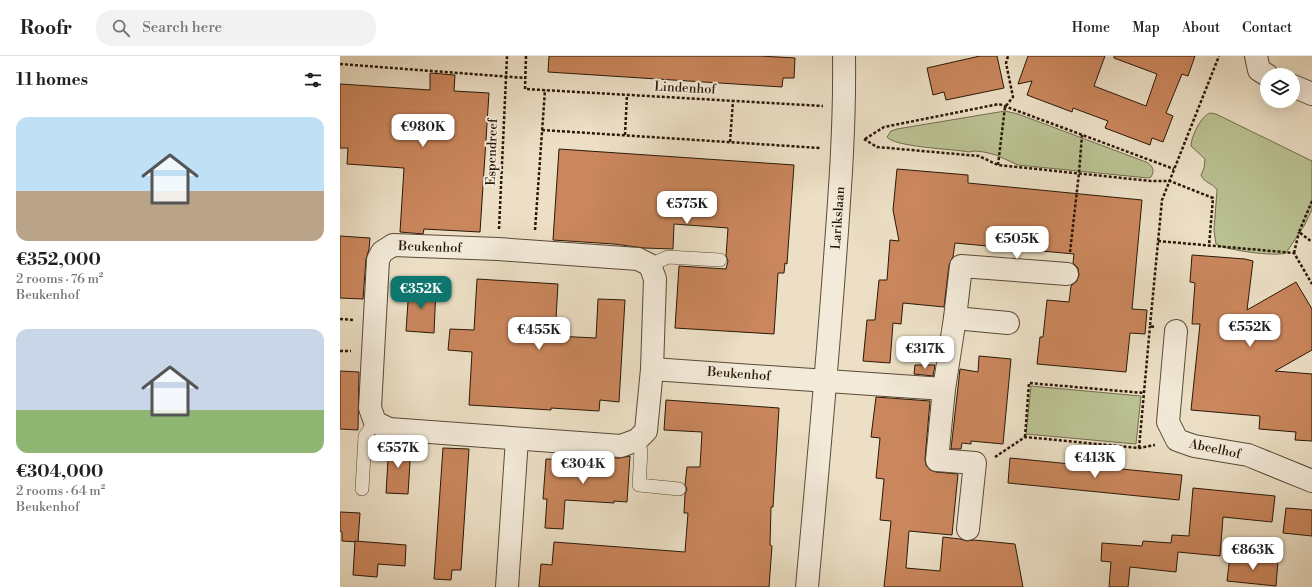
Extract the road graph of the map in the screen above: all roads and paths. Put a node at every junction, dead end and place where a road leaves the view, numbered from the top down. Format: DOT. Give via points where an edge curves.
graph roads {
  1 [pos="507,56"];
  2 [pos="526,56"];
  3 [pos="844,56"];
  4 [pos="1008,56"];
  5 [pos="1219,56"];
  6 [pos="1256,56"];
  7 [pos="340,64"];
  8 [pos="1260,71"];
  9 [pos="506,77"];
  10 [pos="525,78"];
  11 [pos="1300,89"];
  12 [pos="545,90"];
  13 [pos="1312,94"];
  14 [pos="627,95"];
  15 [pos="733,101"];
  16 [pos="845,107"];
  17 [pos="1005,107"];
  18 [pos="542,130"];
  19 [pos="625,135"];
  20 [pos="1082,135"];
  21 [pos="865,139"];
  22 [pos="730,142"];
  23 [pos="843,143"];
  24 [pos="998,165"];
  25 [pos="1174,169"];
  26 [pos="1079,174"];
  27 [pos="1170,181"];
  28 [pos="1312,201"];
  29 [pos="1299,232"];
  30 [pos="1158,241"];
  31 [pos="1312,242"];
  32 [pos="1209,246"];
  33 [pos="498,249"];
  34 [pos="534,251"];
  35 [pos="1294,253"];
  36 [pos="720,260"];
  37 [pos="650,265"];
  38 [pos="1067,274"];
  39 [pos="1312,284"];
  40 [pos="955,318"];
  41 [pos="1008,323"];
  42 [pos="1150,326"];
  43 [pos="1176,331"];
  44 [pos="652,369"];
  45 [pos="827,380"];
  46 [pos="944,389"];
  47 [pos="1144,393"];
  48 [pos="375,422"];
  49 [pos="1025,437"];
  50 [pos="517,439"];
  51 [pos="637,440"];
  52 [pos="1177,440"];
  53 [pos="1138,448"];
  54 [pos="975,463"];
  55 [pos="1312,481"];
  56 [pos="679,489"];
  57 [pos="362,490"];
  58 [pos="968,529"];
  59 [pos="507,587"];
  60 [pos="807,587"];
  1 -- 9 [label="path, Espendreef"];
  2 -- 10 [label="path"];
  3 -- 16 [label="street, Larikslaan"];
  4 -- 17 [label="path" via="1006,63 1013,97"];
  5 -- 25 [label="path"];
  6 -- 8 [label="street"];
  7 -- 9 [label="path"];
  9 -- 10 [label="path"];
  9 -- 33 [label="path, Espendreef"];
  10 -- 12 [label="path, Lindenhof" via="525,89"];
  11 -- 13 [label="street"];
  12 -- 14 [label="path, Lindenhof"];
  12 -- 18 [label="path"];
  14 -- 15 [label="path, Lindenhof"];
  14 -- 19 [label="path"];
  15 -- 16 [label="path, Lindenhof"];
  15 -- 22 [label="path"];
  16 -- 23 [label="street, Larikslaan"];
  17 -- 20 [label="path"];
  17 -- 21 [label="path" via="999,104 884,127"];
  17 -- 24 [label="path"];
  18 -- 19 [label="path"];
  18 -- 34 [label="path"];
  19 -- 22 [label="path"];
  20 -- 25 [label="path"];
  20 -- 26 [label="path"];
  21 -- 23 [label="path"];
  21 -- 24 [label="path" via="877,147 979,156"];
  22 -- 23 [label="path"];
  23 -- 45 [label="street, Larikslaan"];
  24 -- 26 [label="path"];
  25 -- 27 [label="path"];
  26 -- 27 [label="path"];
  26 -- 38 [label="path"];
  27 -- 30 [label="path" via="1162,200"];
  27 -- 32 [label="path" via="1213,198"];
  28 -- 29 [label="path"];
  29 -- 31 [label="path"];
  29 -- 35 [label="path"];
  30 -- 32 [label="path"];
  30 -- 42 [label="path"];
  32 -- 35 [label="path"];
  33 -- 34 [label="street, Beukenhof"];
  33 -- 48 [label="street, Beukenhof" via="393,245 382,252 378,260 370,408"];
  34 -- 37 [label="street, Beukenhof" via="638,260"];
  35 -- 39 [label="path"];
  36 -- 37 [label="lane" via="668,257"];
  37 -- 44 [label="street" via="655,279"];
  38 -- 40 [label="street" via="961,266"];
  40 -- 41 [label="street"];
  40 -- 46 [label="street"];
  42 -- 43 [label="path"];
  42 -- 47 [label="path"];
  43 -- 52 [label="street, Abeelhof" via="1168,422"];
  44 -- 45 [label="street, Beukenhof"];
  44 -- 51 [label="street" via="646,431"];
  45 -- 46 [label="street"];
  45 -- 60 [label="street, Larikslaan"];
  46 -- 54 [label="street" via="937,460"];
  47 -- 49 [label="path" via="1029,383"];
  47 -- 53 [label="path"];
  48 -- 50 [label="street" via="389,429"];
  48 -- 57 [label="lane" via="365,436"];
  49 -- 53 [label="path"];
  49 -- 54 [label="path" via="997,456"];
  50 -- 51 [label="street" via="621,446"];
  50 -- 59 [label="street"];
  51 -- 56 [label="lane" via="641,451 639,485"];
  52 -- 53 [label="path"];
  52 -- 55 [label="street, Abeelhof" via="1194,446 1248,455"];
  54 -- 58 [label="street"];
}
